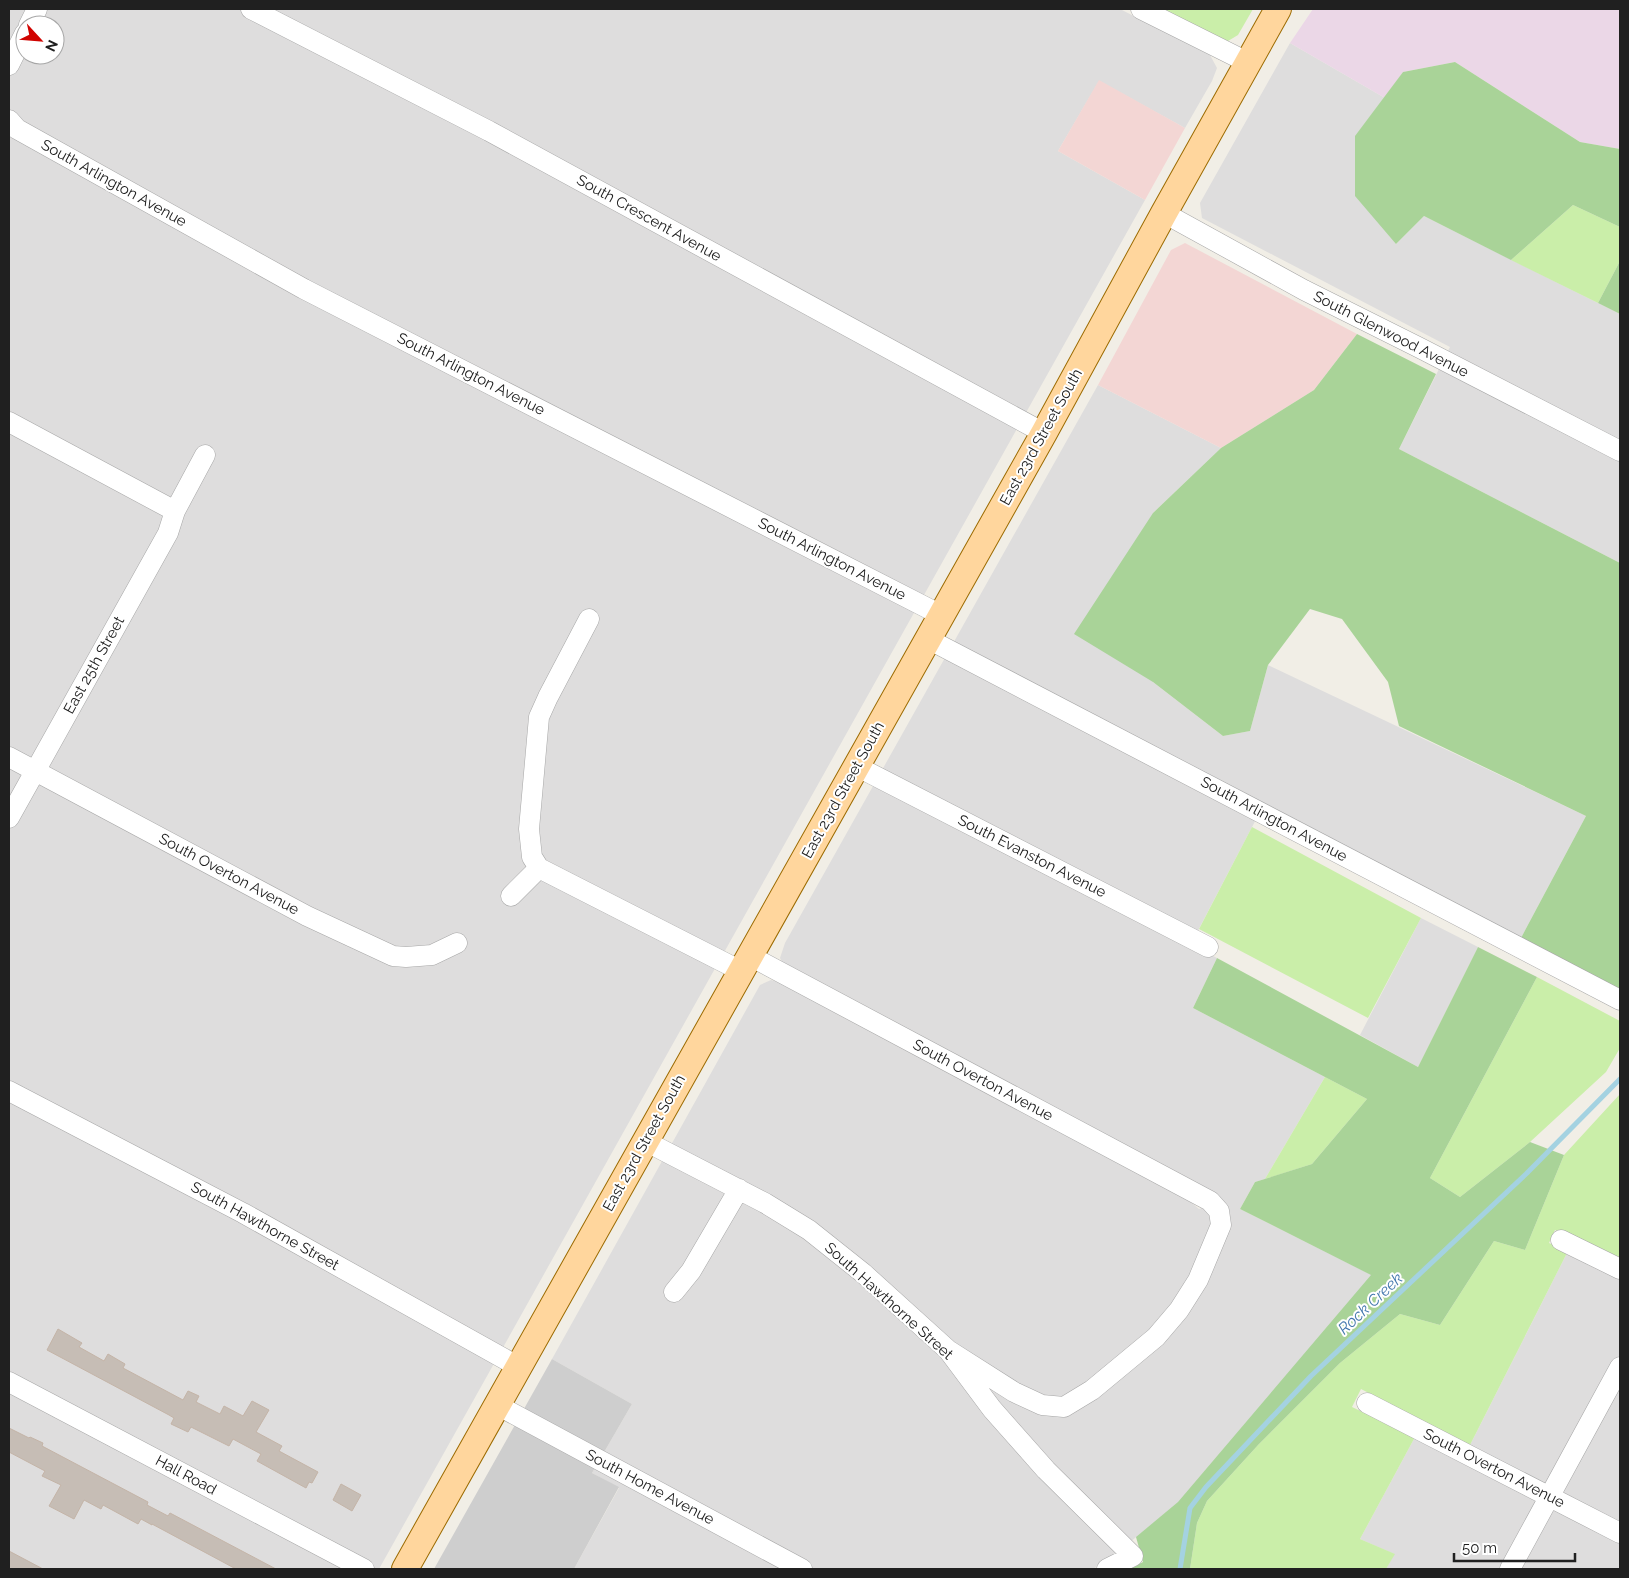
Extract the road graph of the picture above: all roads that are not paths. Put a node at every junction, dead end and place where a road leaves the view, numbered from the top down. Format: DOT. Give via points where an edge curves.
graph roads {
  1 [pos="251,9"];
  2 [pos="1140,9"];
  3 [pos="1278,9"];
  4 [pos="15,52"];
  5 [pos="1248,63"];
  6 [pos="9,64"];
  7 [pos="9,120"];
  8 [pos="1164,213"];
  9 [pos="9,422"];
  10 [pos="1044,432"];
  11 [pos="1620,451"];
  12 [pos="205,455"];
  13 [pos="175,511"];
  14 [pos="941,614"];
  15 [pos="588,619"];
  16 [pos="928,639"];
  17 [pos="9,757"];
  18 [pos="856,766"];
  19 [pos="35,771"];
  20 [pos="9,818"];
  21 [pos="539,868"];
  22 [pos="511,896"];
  23 [pos="457,943"];
  24 [pos="1208,947"];
  25 [pos="745,963"];
  26 [pos="1620,1000"];
  27 [pos="9,1091"];
  28 [pos="645,1141"];
  29 [pos="739,1189"];
  30 [pos="1561,1240"];
  31 [pos="1620,1269"];
  32 [pos="674,1292"];
  33 [pos="948,1350"];
  34 [pos="519,1367"];
  35 [pos="1620,1367"];
  36 [pos="9,1382"];
  37 [pos="1367,1403"];
  38 [pos="497,1405"];
  39 [pos="1550,1497"];
  40 [pos="1620,1533"];
  41 [pos="364,1569"];
  42 [pos="405,1569"];
  43 [pos="802,1569"];
  44 [pos="1107,1569"];
  45 [pos="1510,1569"];
  1 -- 10 [label="street, South Crescent Avenue" via="489,131"];
  2 -- 5 [label="street"];
  3 -- 5 [label="main road, East 23rd Street South"];
  4 -- 6 [label="street"];
  5 -- 8 [label="main road, East 23rd Street South"];
  7 -- 14 [label="street, South Arlington Avenue" via="16,129 304,289"];
  8 -- 10 [label="main road, East 23rd Street South"];
  8 -- 11 [label="street, South Glenwood Avenue" via="1304,290"];
  9 -- 13 [label="street"];
  10 -- 14 [label="main road, East 23rd Street South"];
  12 -- 13 [label="street, East 25th Street"];
  13 -- 19 [label="street, East 25th Street" via="168,533"];
  14 -- 16 [label="main road, East 23rd Street South"];
  15 -- 21 [label="street" via="539,717 529,829 532,857"];
  16 -- 18 [label="main road, East 23rd Street South"];
  16 -- 26 [label="street, South Arlington Avenue"];
  17 -- 19 [label="street, South Overton Avenue"];
  18 -- 24 [label="street, South Evanston Avenue"];
  18 -- 25 [label="main road, East 23rd Street South"];
  19 -- 20 [label="street, East 25th Street"];
  19 -- 23 [label="street, South Overton Avenue" via="306,916 393,956 432,954"];
  21 -- 22 [label="street"];
  21 -- 25 [label="street, South Overton Avenue"];
  25 -- 28 [label="main road, East 23rd Street South"];
  25 -- 33 [label="street, South Overton Avenue" via="1210,1201 1219,1211 1221,1225 1198,1280 1179,1310 1156,1337 1092,1390 1064,1407 1042,1405 1014,1392"];
  27 -- 34 [label="street, South Hawthorne Street" via="243,1213"];
  28 -- 29 [label="street, South Hawthorne Street"];
  28 -- 34 [label="main road, East 23rd Street South"];
  29 -- 32 [label="street" via="691,1271"];
  29 -- 33 [label="street, South Hawthorne Street" via="809,1230"];
  30 -- 31 [label="street"];
  33 -- 44 [label="street, South Hawthorne Street" via="992,1410 1046,1470 1133,1556"];
  34 -- 38 [label="main road, East 23rd Street South"];
  35 -- 39 [label="street"];
  36 -- 41 [label="street, Hall Road"];
  37 -- 39 [label="street, South Overton Avenue"];
  38 -- 42 [label="main road, East 23rd Street South"];
  38 -- 43 [label="street, South Home Avenue"];
  39 -- 40 [label="street, South Overton Avenue"];
  39 -- 45 [label="street"];
}
